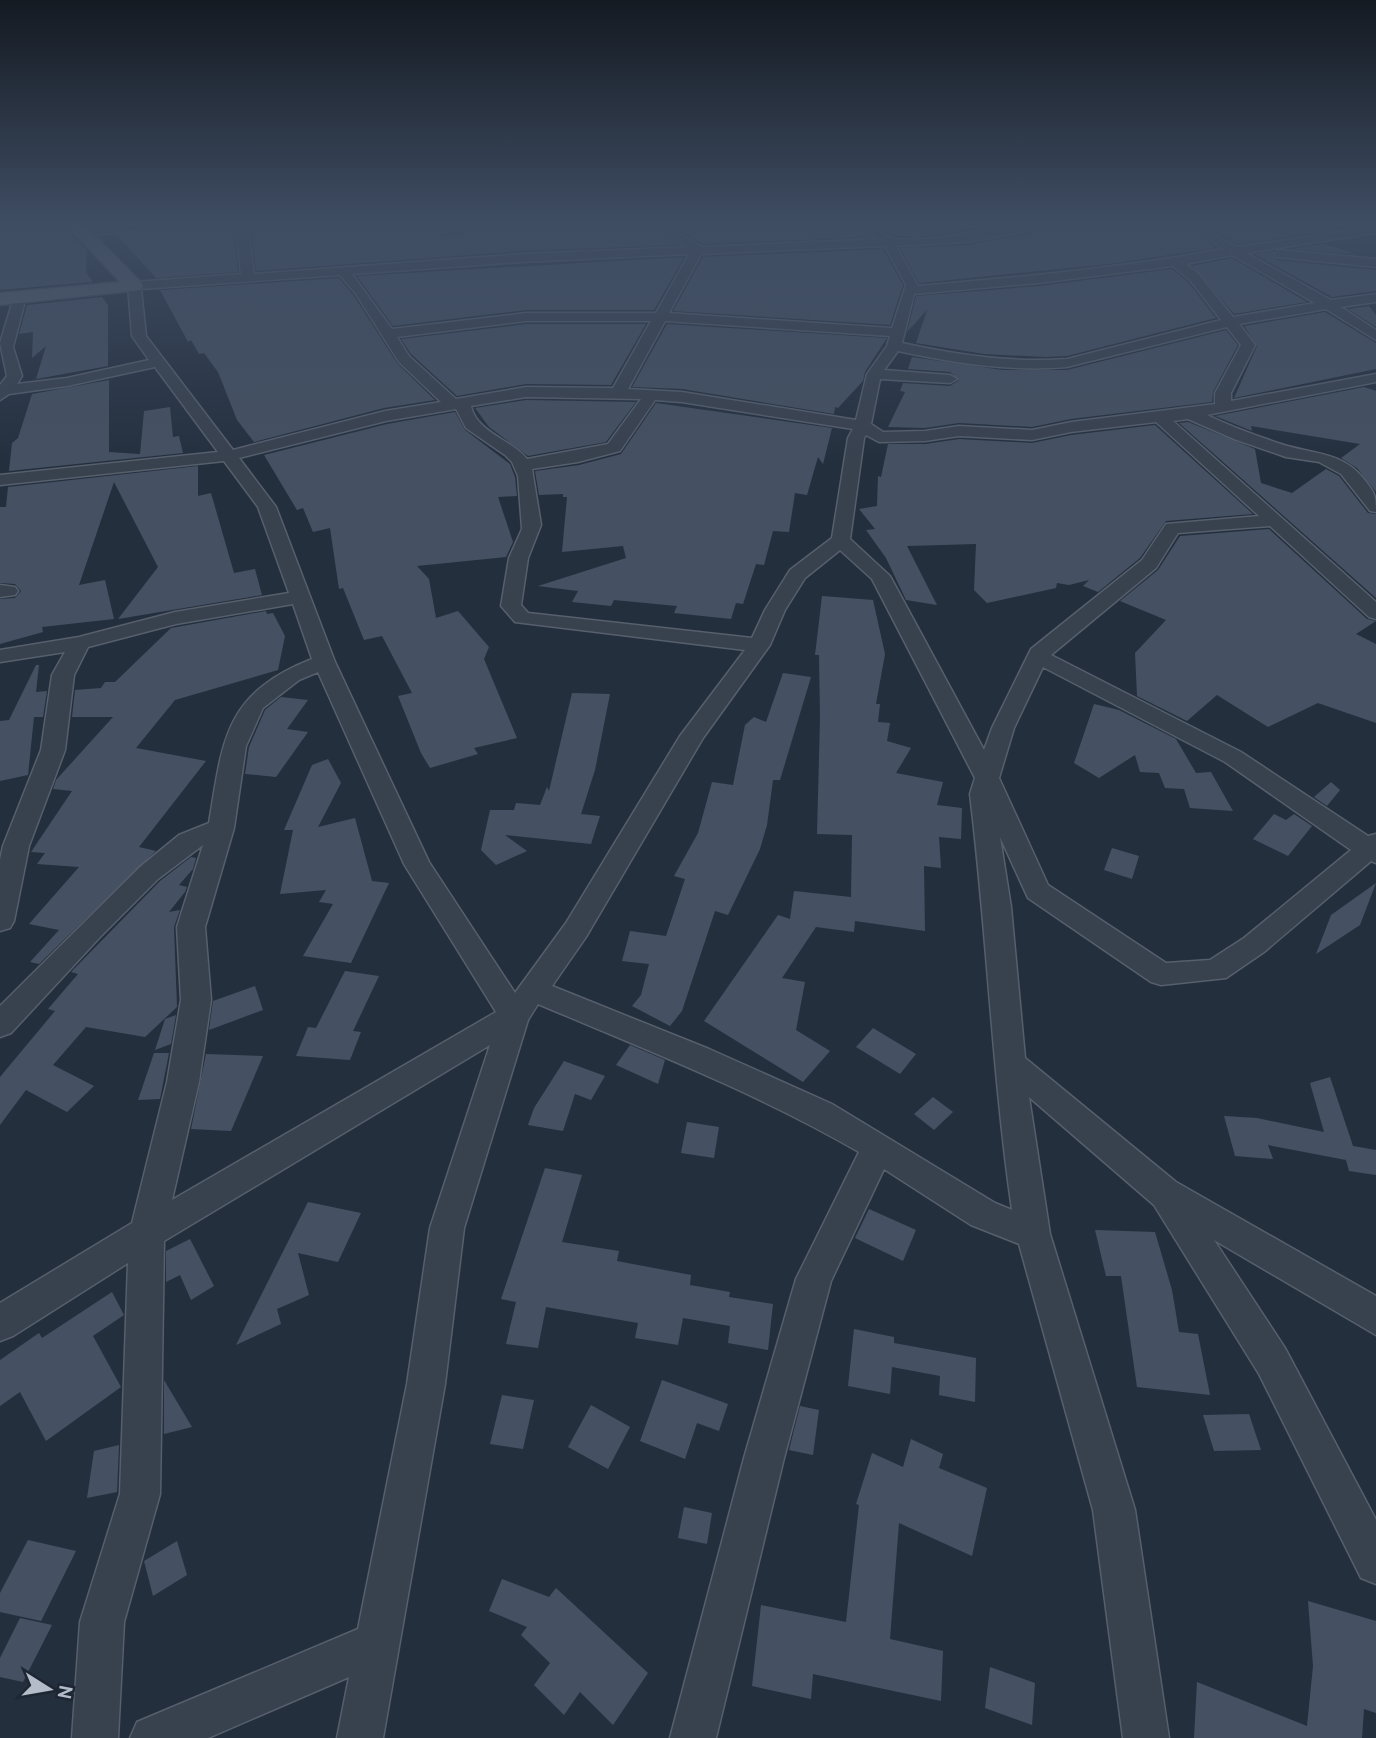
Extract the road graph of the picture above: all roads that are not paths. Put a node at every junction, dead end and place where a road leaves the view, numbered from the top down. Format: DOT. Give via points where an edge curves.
graph roads {
  1 [pos="19,302"];
  2 [pos="136,302"];
  3 [pos="367,302"];
  4 [pos="668,302"];
  5 [pos="905,302"];
  6 [pos="1214,302"];
  7 [pos="1324,302"];
  8 [pos="1348,302"];
  9 [pos="1329,305"];
  10 [pos="660,317"];
  11 [pos="1231,323"];
  12 [pos="387,334"];
  13 [pos="1376,336"];
  14 [pos="896,339"];
  15 [pos="159,362"];
  16 [pos="6,369"];
  17 [pos="874,374"];
  18 [pos="1376,378"];
  19 [pos="950,379"];
  20 [pos="2,393"];
  21 [pos="618,393"];
  22 [pos="652,394"];
  23 [pos="458,404"];
  24 [pos="1223,408"];
  25 [pos="1190,414"];
  26 [pos="1160,418"];
  27 [pos="863,426"];
  28 [pos="229,456"];
  29 [pos="522,465"];
  30 [pos="0,480"];
  31 [pos="1376,507"];
  32 [pos="1274,520"];
  33 [pos="841,540"];
  34 [pos="300,597"];
  35 [pos="1376,613"];
  36 [pos="80,643"];
  37 [pos="759,645"];
  38 [pos="0,656"];
  39 [pos="1038,656"];
  40 [pos="324,662"];
  41 [pos="987,777"];
  42 [pos="221,828"];
  43 [pos="11,830"];
  44 [pos="1373,849"];
  45 [pos="0,921"];
  46 [pos="523,1003"];
  47 [pos="0,1025"];
  48 [pos="1010,1063"];
  49 [pos="878,1147"];
  50 [pos="1164,1192"];
  51 [pos="146,1233"];
  52 [pos="1033,1234"];
  53 [pos="1376,1317"];
  54 [pos="0,1323"];
  55 [pos="1376,1563"];
  56 [pos="377,1643"];
  57 [pos="95,1738"];
  58 [pos="153,1738"];
  59 [pos="360,1738"];
  60 [pos="693,1738"];
  61 [pos="1146,1738"];
  1 -- 16 [label="street" via="6,347"];
  2 -- 15 [label="street" via="139,336"];
  3 -- 12 [label="street"];
  4 -- 10 [label="street"];
  5 -- 14 [label="street"];
  6 -- 11 [label="street"];
  7 -- 9 [label="street"];
  8 -- 9 [label="street"];
  9 -- 11 [label="street" via="1287,309"];
  9 -- 13 [label="street"];
  10 -- 12 [label="street" via="526,317"];
  10 -- 14 [label="street"];
  10 -- 21 [label="street"];
  11 -- 14 [label="street" via="1048,365 963,362"];
  11 -- 24 [label="street" via="1248,345 1223,393"];
  12 -- 23 [label="street" via="404,359"];
  14 -- 17 [label="street"];
  15 -- 20 [label="street"];
  15 -- 28 [label="street"];
  16 -- 20 [label="street" via="15,376"];
  17 -- 19 [label="street"];
  17 -- 27 [label="street"];
  18 -- 24 [label="street"];
  21 -- 22 [label="street"];
  21 -- 23 [label="street" via="526,392"];
  22 -- 27 [label="street"];
  22 -- 29 [label="street" via="614,448"];
  23 -- 28 [label="street" via="385,416"];
  23 -- 29 [label="street" via="472,427 510,449"];
  24 -- 25 [label="street"];
  25 -- 26 [label="street"];
  25 -- 31 [label="street" via="1240,436 1323,458 1346,470"];
  26 -- 27 [label="street" via="1032,435 959,431 879,437"];
  26 -- 32 [label="street"];
  27 -- 33 [label="street" via="856,438"];
  28 -- 30 [label="street"];
  28 -- 34 [label="street" via="267,507"];
  29 -- 37 [label="street" via="532,527 523,543 511,606 522,618"];
  32 -- 35 [label="street"];
  32 -- 39 [label="street" via="1172,528 1149,564"];
  33 -- 37 [label="street" via="797,574"];
  33 -- 41 [label="street" via="880,576"];
  34 -- 36 [label="street" via="175,618"];
  34 -- 40 [label="street"];
  36 -- 38 [label="street"];
  36 -- 43 [label="street" via="63,675 53,750"];
  37 -- 46 [label="street" via="692,736 576,930"];
  39 -- 41 [label="street" via="1003,728"];
  39 -- 44 [label="street" via="1233,757"];
  40 -- 42 [label="street" via="290,675 253,705 234,746"];
  40 -- 46 [label="street" via="417,864"];
  41 -- 44 [label="street" via="1037,891 1161,974 1216,971"];
  41 -- 48 [label="street" via="982,794"];
  42 -- 47 [label="street" via="188,841 149,873"];
  42 -- 51 [label="street" via="191,927 196,1000 183,1082"];
  43 -- 45 [label="street" via="16,846"];
  46 -- 49 [label="street" via="698,1058 821,1114"];
  46 -- 51 [label="street"];
  46 -- 56 [label="street" via="447,1228 425,1384"];
  48 -- 50 [label="street"];
  48 -- 52 [label="street"];
  49 -- 52 [label="street" via="983,1214"];
  49 -- 60 [label="street" via="814,1279"];
  50 -- 53 [label="street"];
  50 -- 55 [label="street" via="1272,1361"];
  51 -- 54 [label="street"];
  51 -- 57 [label="street" via="140,1494 102,1622"];
  52 -- 61 [label="street" via="1114,1510"];
  56 -- 58 [label="street"];
  56 -- 59 [label="street"];
}
